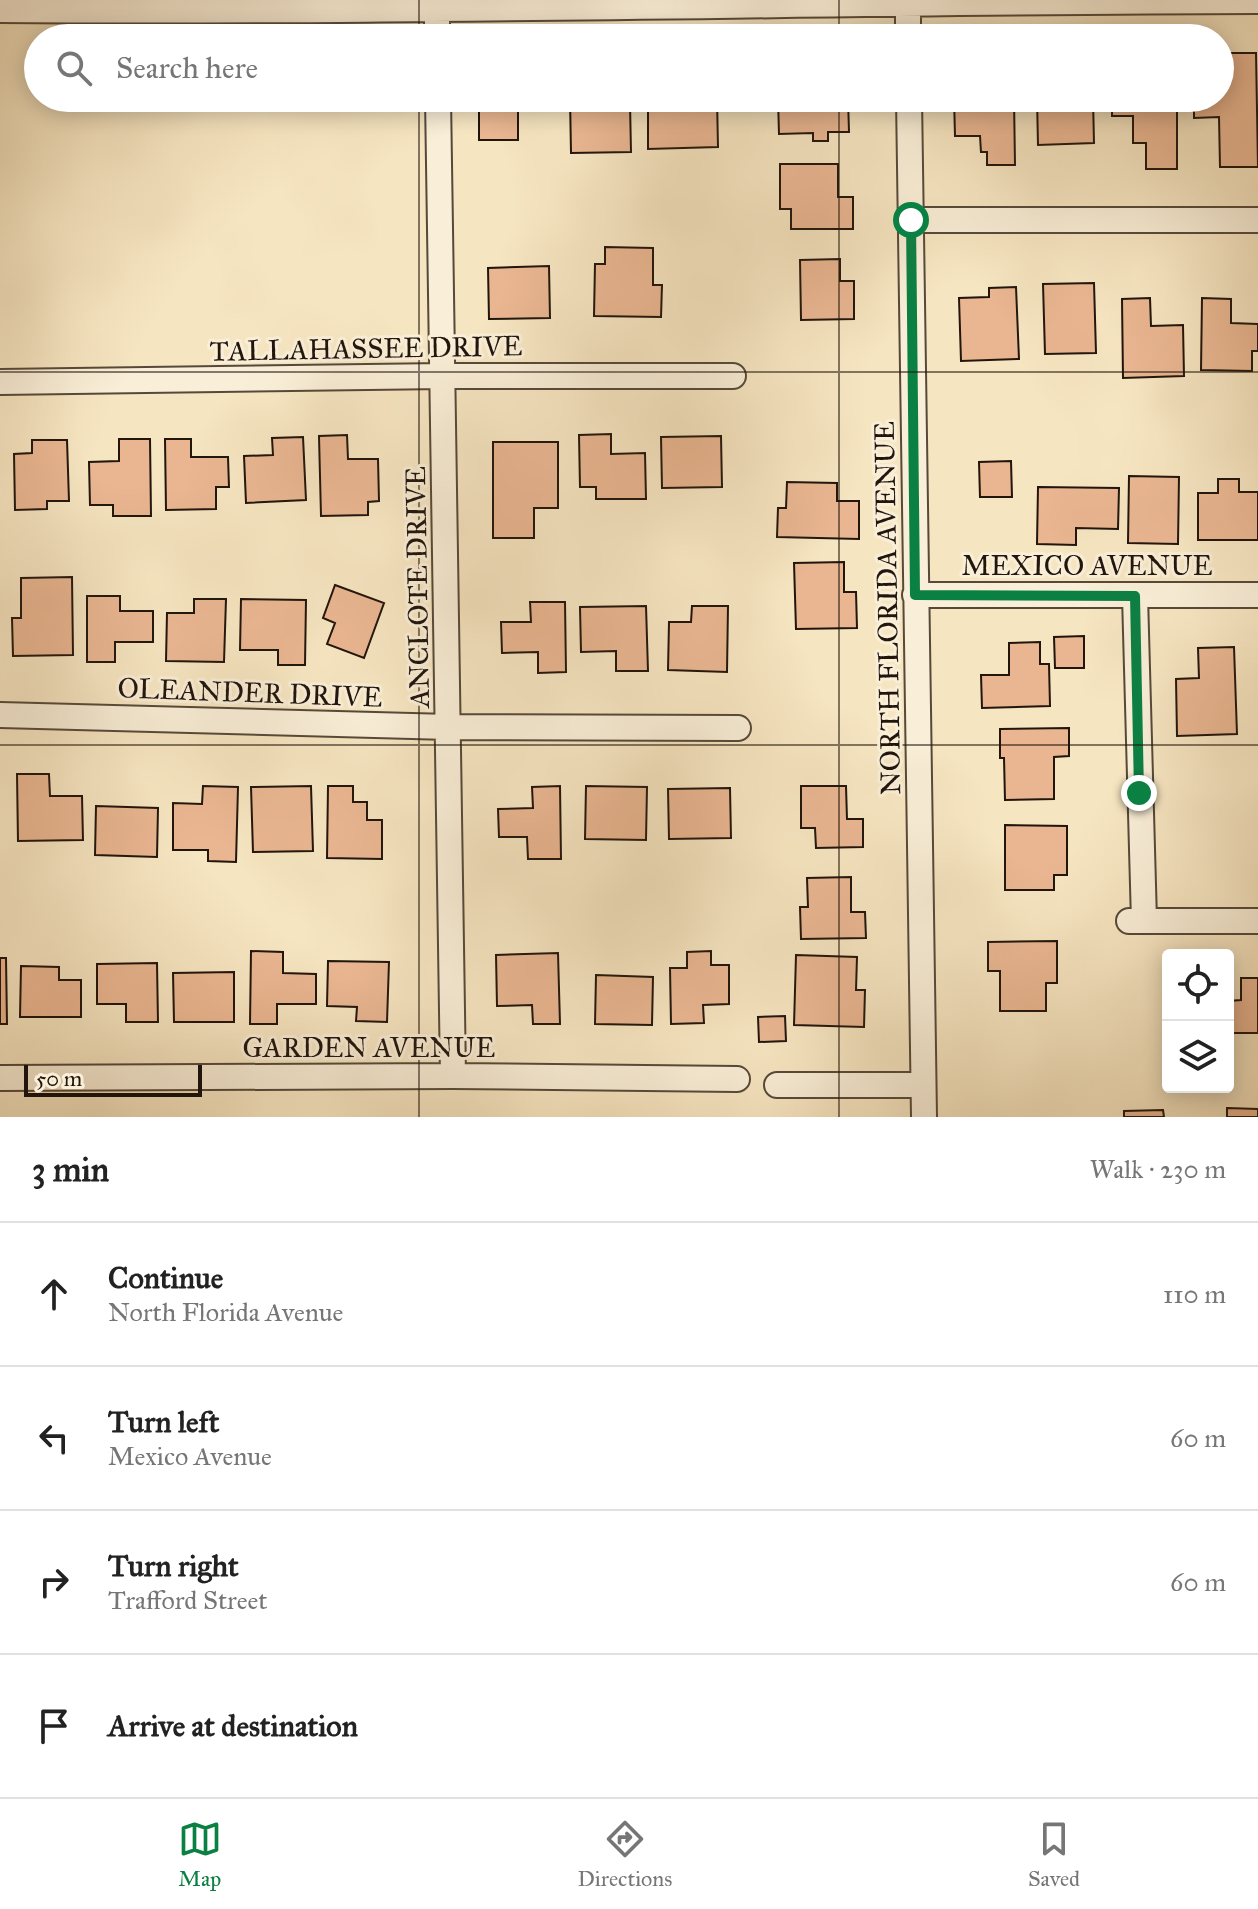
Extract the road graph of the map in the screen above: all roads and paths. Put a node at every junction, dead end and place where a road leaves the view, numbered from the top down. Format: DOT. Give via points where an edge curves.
graph roads {
  1 [pos="908,1"];
  2 [pos="1258,1"];
  3 [pos="641,3"];
  4 [pos="55,5"];
  5 [pos="437,5"];
  6 [pos="0,10"];
  7 [pos="908,24"];
  8 [pos="438,112"];
  9 [pos="909,112"];
  10 [pos="911,220"];
  11 [pos="1258,220"];
  12 [pos="443,376"];
  13 [pos="733,376"];
  14 [pos="0,382"];
  15 [pos="915,595"];
  16 [pos="1258,595"];
  17 [pos="1135,596"];
  18 [pos="0,715"];
  19 [pos="449,727"];
  20 [pos="738,728"];
  21 [pos="1258,921"];
  22 [pos="453,1076"];
  23 [pos="0,1078"];
  24 [pos="737,1079"];
  25 [pos="777,1085"];
  26 [pos="923,1085"];
  27 [pos="924,1117"];
  1 -- 2 [label="street"];
  1 -- 3 [label="street"];
  1 -- 7 [label="street"];
  3 -- 5 [label="street"];
  4 -- 5 [label="street"];
  4 -- 6 [label="street"];
  8 -- 12 [label="street, ANCLOTE DRIVE"];
  9 -- 10 [label="street, NORTH FLORIDA AVENUE"];
  10 -- 11 [label="street"];
  10 -- 15 [label="street, NORTH FLORIDA AVENUE"];
  12 -- 13 [label="street, TALLAHASSEE DRIVE"];
  12 -- 14 [label="street, TALLAHASSEE DRIVE"];
  12 -- 19 [label="street, ANCLOTE DRIVE"];
  15 -- 17 [label="street, MEXICO AVENUE"];
  15 -- 26 [label="street, NORTH FLORIDA AVENUE"];
  16 -- 17 [label="street, MEXICO AVENUE"];
  17 -- 21 [label="street" via="1136,921"];
  18 -- 19 [label="street, OLEANDER DRIVE"];
  19 -- 20 [label="street, OLEANDER DRIVE"];
  19 -- 22 [label="street, ANCLOTE DRIVE"];
  22 -- 23 [label="street, GARDEN AVENUE"];
  22 -- 24 [label="street, GARDEN AVENUE"];
  25 -- 26 [label="street"];
  26 -- 27 [label="street, NORTH FLORIDA AVENUE"];
}
